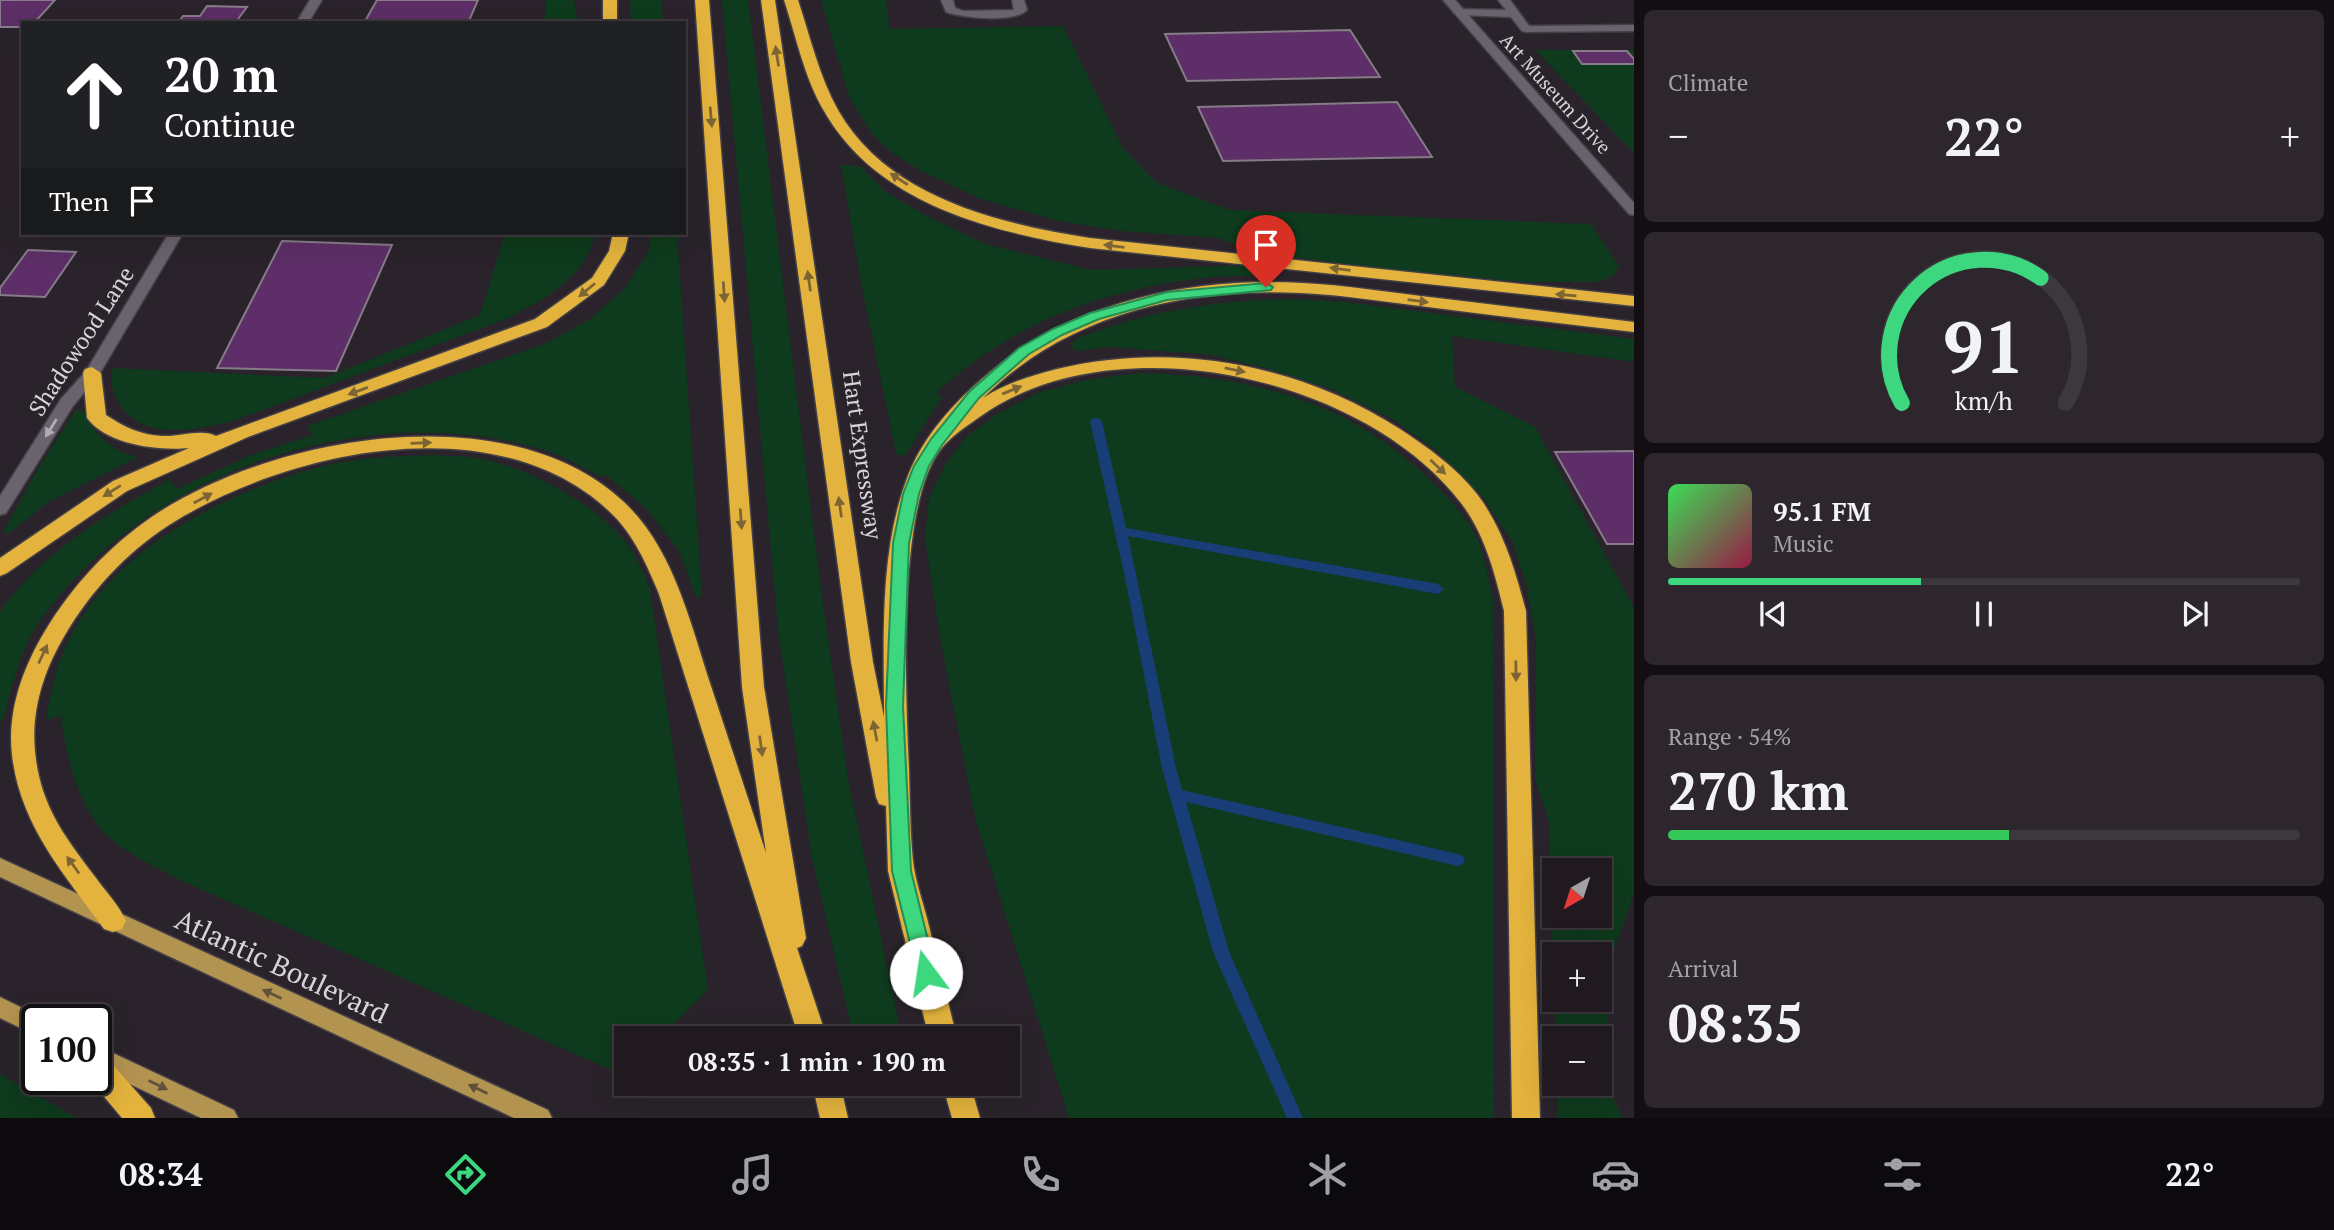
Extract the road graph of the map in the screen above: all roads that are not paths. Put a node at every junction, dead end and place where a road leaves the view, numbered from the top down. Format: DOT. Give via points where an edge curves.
graph roads {
  1 [pos="316,0"];
  2 [pos="610,0"];
  3 [pos="702,0"];
  4 [pos="768,0"];
  5 [pos="791,0"];
  6 [pos="947,0"];
  7 [pos="1018,0"];
  8 [pos="1450,0"];
  9 [pos="1504,0"];
  10 [pos="1459,12"];
  11 [pos="1515,14"];
  12 [pos="303,21"];
  13 [pos="610,21"];
  14 [pos="1634,28"];
  15 [pos="1634,211"];
  16 [pos="175,235"];
  17 [pos="621,235"];
  18 [pos="1634,301"];
  19 [pos="1634,327"];
  20 [pos="92,373"];
  21 [pos="241,433"];
  22 [pos="936,442"];
  23 [pos="0,509"];
  24 [pos="0,568"];
  25 [pos="0,867"];
  26 [pos="901,871"];
  27 [pos="113,921"];
  28 [pos="0,1007"];
  29 [pos="21,1018"];
  30 [pos="810,1026"];
  31 [pos="812,1026"];
  32 [pos="940,1026"];
  33 [pos="112,1064"];
  34 [pos="112,1084"];
  35 [pos="829,1096"];
  36 [pos="141,1118"];
  37 [pos="226,1118"];
  38 [pos="540,1118"];
  39 [pos="834,1118"];
  40 [pos="1526,1118"];
  1 -- 12 [label="street"];
  2 -- 13 [label="highway"];
  3 -- 31 [label="highway, one-way" via="753,687 788,912"];
  26 -- 4 [label="highway, Hart Expressway, one-way" via="862,662"];
  18 -- 5 [label="highway, one-way" via="1090,243 996,225 922,193 890,173 846,132 821,87"];
  6 -- 7 [label="street" via="950,10 962,14 1017,13 1021,10"];
  8 -- 10 [label="street, Art Museum Drive"];
  9 -- 11 [label="street"];
  10 -- 11 [label="street"];
  10 -- 15 [label="street, Art Museum Drive"];
  11 -- 14 [label="street" via="1527,29"];
  16 -- 20 [label="street, Shadowood Lane"];
  17 -- 21 [label="highway, one-way" via="617,251 598,281 541,323"];
  22 -- 19 [label="highway, one-way" via="974,395 1024,351 1094,316 1167,296 1286,287"];
  20 -- 21 [label="highway" via="97,418 117,433 182,444"];
  20 -- 23 [label="street, Shadowood Lane, one-way" via="66,403"];
  21 -- 24 [label="highway, one-way" via="120,486"];
  22 -- 26 [label="highway" via="911,494 901,543 894,706"];
  22 -- 40 [label="highway, one-way" via="999,395 1072,370 1160,362 1216,366 1277,379 1321,395 1392,431 1437,465 1474,506 1499,550 1515,611"];
  25 -- 27 [label="main road, Atlantic Boulevard"];
  26 -- 32 [label="highway, Hart Expressway"];
  27 -- 30 [label="highway, one-way" via="43,823 24,764 25,711 33,675 76,598 147,531 250,475 307,457 368,446 483,446 535,459 577,477 618,508 650,547 670,594"];
  38 -- 27 [label="main road, Atlantic Boulevard, one-way"];
  28 -- 29 [label="main road"];
  33 -- 37 [label="main road, one-way"];
  34 -- 36 [label="highway"];
  35 -- 39 [label="highway"];
}
